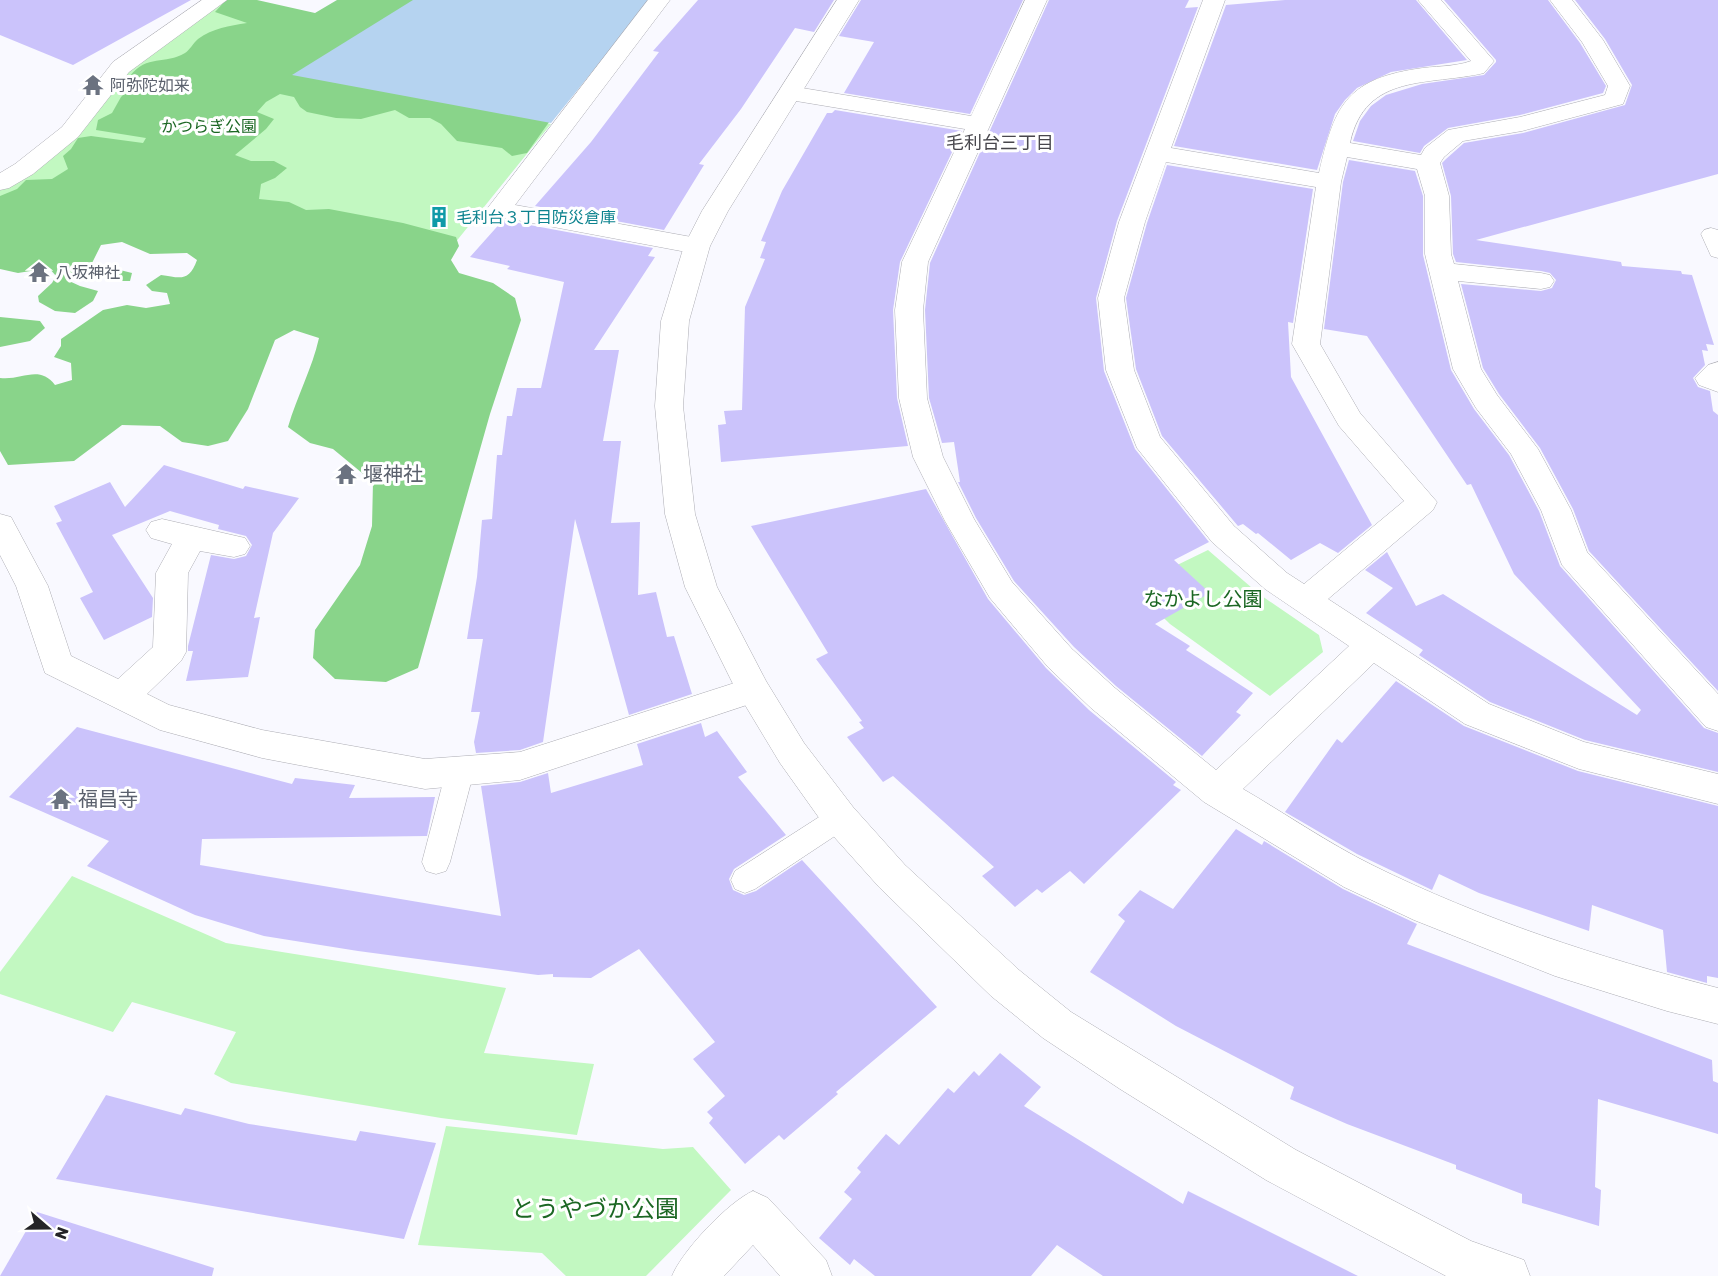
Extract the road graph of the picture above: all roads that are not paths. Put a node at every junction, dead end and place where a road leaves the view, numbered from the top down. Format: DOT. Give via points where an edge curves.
graph roads {
  1 [pos="216,0"];
  2 [pos="659,0"];
  3 [pos="848,0"];
  4 [pos="1036,0"];
  5 [pos="1215,0"];
  6 [pos="1429,0"];
  7 [pos="1569,1"];
  8 [pos="790,93"];
  9 [pos="978,124"];
  10 [pos="1337,148"];
  11 [pos="1160,153"];
  12 [pos="1428,163"];
  13 [pos="1329,182"];
  14 [pos="0,183"];
  15 [pos="698,246"];
  16 [pos="1442,271"];
  17 [pos="1541,281"];
  18 [pos="1718,371"];
  19 [pos="1718,383"];
  20 [pos="3,535"];
  21 [pos="234,546"];
  22 [pos="1306,600"];
  23 [pos="1371,646"];
  24 [pos="753,690"];
  25 [pos="123,695"];
  26 [pos="1718,717"];
  27 [pos="460,771"];
  28 [pos="1718,789"];
  29 [pos="1217,791"];
  30 [pos="840,818"];
  31 [pos="436,862"];
  32 [pos="745,880"];
  33 [pos="1718,1006"];
  34 [pos="1459,1268"];
  35 [pos="694,1276"];
  36 [pos="810,1276"];
  37 [pos="1508,1276"];
  1 -- 14 [label="street" via="121,67 70,132"];
  2 -- 15 [label="street" via="499,210"];
  3 -- 8 [label="street"];
  4 -- 9 [label="street"];
  5 -- 11 [label="street"];
  6 -- 10 [label="street" via="1483,61 1476,68 1378,85 1350,110"];
  7 -- 12 [label="street" via="1619,86 1615,99 1456,135"];
  8 -- 9 [label="street"];
  8 -- 15 [label="street"];
  9 -- 29 [label="street" via="915,262 909,310 913,398 928,457 960,521 1002,590 1060,658"];
  10 -- 12 [label="street"];
  10 -- 13 [label="street"];
  11 -- 13 [label="street"];
  11 -- 22 [label="street" via="1132,222 1111,298 1120,370 1147,441 1223,534 1276,581"];
  12 -- 16 [label="street" via="1437,196"];
  13 -- 22 [label="street" via="1306,344 1348,419 1422,502"];
  15 -- 24 [label="street" via="675,321 669,406 680,514 701,586"];
  16 -- 17 [label="street"];
  16 -- 26 [label="street" via="1467,369 1523,449 1556,510 1574,557"];
  18 -- 19 [label="street" via="1709,378"];
  20 -- 25 [label="street" via="32,586 57,664"];
  21 -- 25 [label="street" via="176,534 169,652"];
  22 -- 23 [label="street"];
  23 -- 28 [label="street" via="1478,714 1579,755"];
  23 -- 29 [label="street"];
  24 -- 27 [label="street" via="520,766"];
  24 -- 30 [label="street" via="792,753"];
  25 -- 27 [label="street" via="160,716 262,744 424,774"];
  27 -- 31 [label="lane"];
  29 -- 33 [label="street" via="1357,876 1426,908 1555,958"];
  30 -- 32 [label="lane"];
  30 -- 34 [label="street" via="892,876 952,933 1005,983 1057,1024 1134,1076"];
  34 -- 37 [label="street"];
  35 -- 36 [label="street" via="753,1213"];
}
